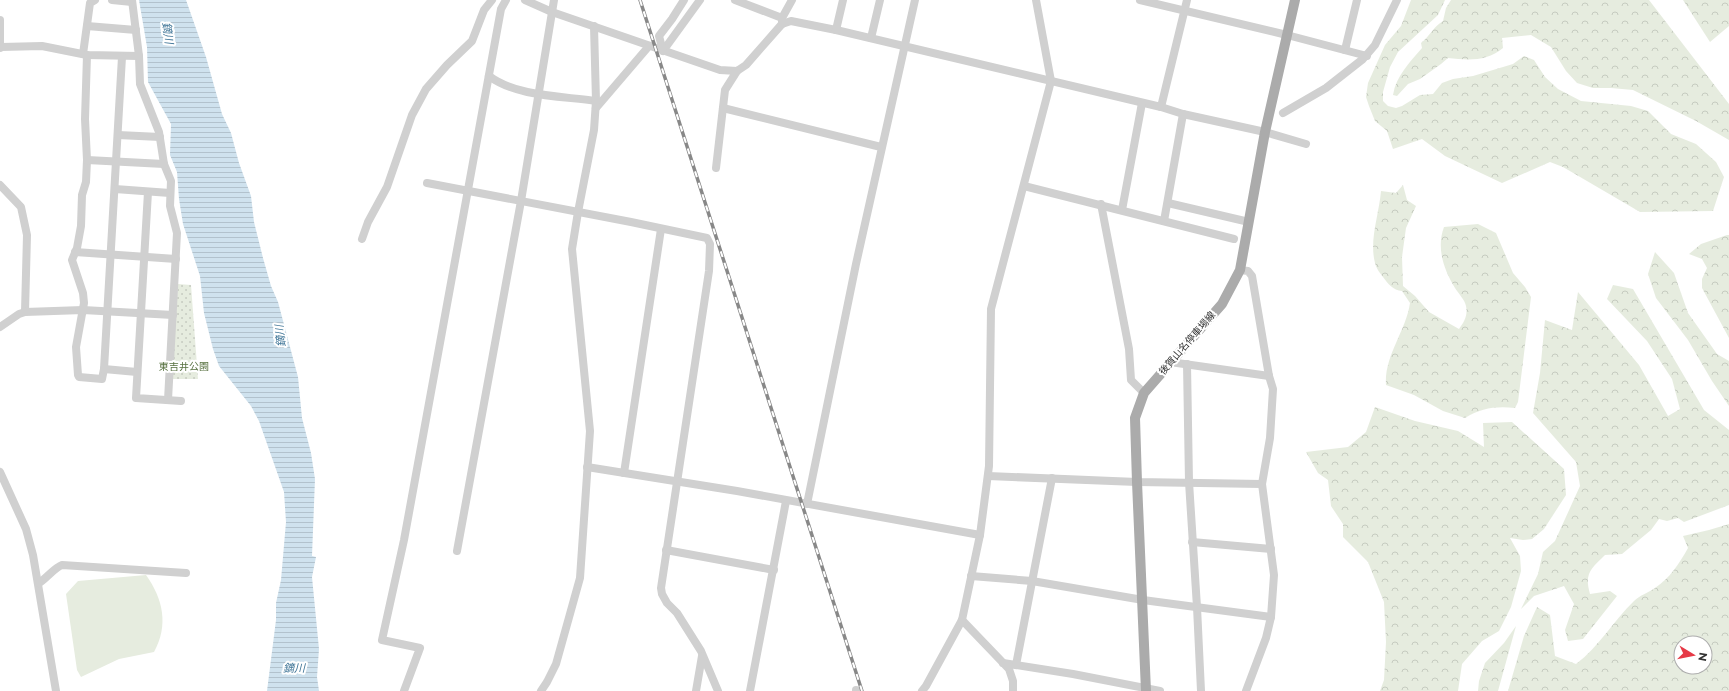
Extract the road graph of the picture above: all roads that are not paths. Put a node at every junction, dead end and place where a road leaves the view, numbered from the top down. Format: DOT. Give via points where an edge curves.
graph roads {
  1 [pos="95,0"];
  2 [pos="112,0"];
  3 [pos="492,0"];
  4 [pos="506,0"];
  5 [pos="525,0"];
  6 [pos="554,0"];
  7 [pos="684,0"];
  8 [pos="700,0"];
  9 [pos="735,0"];
  10 [pos="792,0"];
  11 [pos="843,0"];
  12 [pos="880,0"];
  13 [pos="915,0"];
  14 [pos="1036,0"];
  15 [pos="1140,0"];
  16 [pos="1187,0"];
  17 [pos="1295,0"];
  18 [pos="1357,0"];
  19 [pos="1397,0"];
  20 [pos="132,1"];
  21 [pos="1184,10"];
  22 [pos="552,12"];
  23 [pos="0,20"];
  24 [pos="782,21"];
  25 [pos="87,26"];
  26 [pos="594,26"];
  27 [pos="136,30"];
  28 [pos="836,30"];
  29 [pos="1287,35"];
  30 [pos="871,38"];
  31 [pos="649,46"];
  32 [pos="905,46"];
  33 [pos="0,48"];
  34 [pos="1345,50"];
  35 [pos="663,51"];
  36 [pos="85,55"];
  37 [pos="139,56"];
  38 [pos="1367,56"];
  39 [pos="122,57"];
  40 [pos="737,71"];
  41 [pos="489,76"];
  42 [pos="1051,81"];
  43 [pos="537,94"];
  44 [pos="1142,103"];
  45 [pos="596,105"];
  46 [pos="1161,107"];
  47 [pos="723,108"];
  48 [pos="1284,113"];
  49 [pos="1183,114"];
  50 [pos="1265,132"];
  51 [pos="118,135"];
  52 [pos="160,137"];
  53 [pos="1306,144"];
  54 [pos="881,147"];
  55 [pos="87,160"];
  56 [pos="116,161"];
  57 [pos="164,164"];
  58 [pos="716,168"];
  59 [pos="427,183"];
  60 [pos="0,185"];
  61 [pos="1024,186"];
  62 [pos="115,190"];
  63 [pos="148,192"];
  64 [pos="468,192"];
  65 [pos="170,193"];
  66 [pos="521,202"];
  67 [pos="1168,203"];
  68 [pos="1101,204"];
  69 [pos="1122,210"];
  70 [pos="578,212"];
  71 [pos="1164,221"];
  72 [pos="1249,222"];
  73 [pos="661,229"];
  74 [pos="362,239"];
  75 [pos="1234,239"];
  76 [pos="75,252"];
  77 [pos="111,256"];
  78 [pos="144,257"];
  79 [pos="176,259"];
  80 [pos="1240,270"];
  81 [pos="83,310"];
  82 [pos="108,311"];
  83 [pos="25,312"];
  84 [pos="141,313"];
  85 [pos="173,316"];
  86 [pos="0,327"];
  87 [pos="1170,362"];
  88 [pos="1187,364"];
  89 [pos="104,369"];
  90 [pos="137,372"];
  91 [pos="1269,376"];
  92 [pos="1144,393"];
  93 [pos="168,400"];
  94 [pos="181,401"];
  95 [pos="587,467"];
  96 [pos="0,472"];
  97 [pos="624,473"];
  98 [pos="988,476"];
  99 [pos="1052,478"];
  100 [pos="678,482"];
  101 [pos="1136,482"];
  102 [pos="1189,482"];
  103 [pos="1262,484"];
  104 [pos="786,501"];
  105 [pos="807,504"];
  106 [pos="980,535"];
  107 [pos="1192,542"];
  108 [pos="1270,549"];
  109 [pos="666,550"];
  110 [pos="457,551"];
  111 [pos="774,570"];
  112 [pos="186,573"];
  113 [pos="971,576"];
  114 [pos="1032,581"];
  115 [pos="39,583"];
  116 [pos="1143,600"];
  117 [pos="1197,607"];
  118 [pos="1271,617"];
  119 [pos="962,620"];
  120 [pos="702,655"];
  121 [pos="1004,663"];
  122 [pos="1016,665"];
  123 [pos="1146,690"];
  124 [pos="56,691"];
  125 [pos="404,691"];
  126 [pos="541,691"];
  127 [pos="696,691"];
  128 [pos="718,691"];
  129 [pos="750,691"];
  130 [pos="922,691"];
  131 [pos="1013,691"];
  132 [pos="1160,691"];
  133 [pos="1201,691"];
  134 [pos="1246,691"];
  1 -- 25 [label="street" via="90,3"];
  2 -- 20 [label="street"];
  3 -- 74 [label="street" via="484,10 472,41 426,90 412,115 386,187"];
  4 -- 41 [label="street" via="501,9"];
  5 -- 22 [label="street"];
  6 -- 22 [label="street"];
  7 -- 35 [label="street" via="659,36"];
  8 -- 35 [label="street"];
  9 -- 24 [label="street"];
  10 -- 24 [label="street"];
  11 -- 28 [label="street"];
  12 -- 30 [label="street"];
  13 -- 32 [label="street"];
  14 -- 42 [label="street"];
  15 -- 21 [label="street"];
  16 -- 21 [label="street"];
  17 -- 29 [label="main road, 後賀山名停車場線"];
  18 -- 34 [label="street"];
  19 -- 38 [label="street"];
  20 -- 27 [label="street"];
  21 -- 29 [label="street"];
  21 -- 46 [label="street"];
  22 -- 26 [label="street"];
  22 -- 43 [label="street"];
  23 -- 33 [label="street"];
  24 -- 28 [label="street"];
  24 -- 40 [label="street" via="746,65"];
  25 -- 27 [label="street"];
  25 -- 36 [label="street"];
  26 -- 31 [label="street"];
  26 -- 45 [label="street"];
  27 -- 37 [label="street"];
  28 -- 30 [label="street"];
  29 -- 34 [label="street"];
  29 -- 50 [label="main road, 後賀山名停車場線"];
  30 -- 32 [label="street"];
  31 -- 35 [label="street"];
  31 -- 45 [label="street"];
  32 -- 42 [label="street"];
  32 -- 54 [label="street"];
  33 -- 36 [label="street" via="42,46"];
  34 -- 38 [label="street"];
  35 -- 40 [label="street" via="720,70"];
  36 -- 39 [label="street"];
  36 -- 55 [label="street"];
  37 -- 39 [label="street"];
  37 -- 52 [label="street" via="140,84"];
  38 -- 48 [label="street" via="1326,88"];
  39 -- 51 [label="street"];
  40 -- 47 [label="street" via="726,90"];
  41 -- 43 [label="street" via="496,82"];
  41 -- 64 [label="street"];
  42 -- 44 [label="street"];
  42 -- 61 [label="street"];
  43 -- 45 [label="street"];
  43 -- 66 [label="street"];
  44 -- 46 [label="street"];
  44 -- 69 [label="street"];
  45 -- 70 [label="street" via="594,130"];
  46 -- 49 [label="street"];
  47 -- 54 [label="street"];
  47 -- 58 [label="street"];
  49 -- 50 [label="street"];
  49 -- 67 [label="street"];
  50 -- 53 [label="street"];
  50 -- 72 [label="main road, 後賀山名停車場線"];
  51 -- 52 [label="street"];
  51 -- 56 [label="street"];
  52 -- 57 [label="street"];
  54 -- 105 [label="street"];
  55 -- 56 [label="street"];
  55 -- 76 [label="street" via="81,226"];
  56 -- 57 [label="street"];
  56 -- 62 [label="street"];
  57 -- 65 [label="street" via="171,181"];
  59 -- 64 [label="street"];
  60 -- 83 [label="street" via="21,207 27,234"];
  61 -- 68 [label="street"];
  61 -- 98 [label="street" via="990,309"];
  62 -- 63 [label="street"];
  62 -- 77 [label="street"];
  63 -- 65 [label="street"];
  63 -- 78 [label="street"];
  64 -- 66 [label="street"];
  64 -- 125 [label="street" via="404,540 382,640 420,648"];
  65 -- 79 [label="street" via="170,206 177,233"];
  66 -- 70 [label="street"];
  66 -- 110 [label="street"];
  67 -- 71 [label="street"];
  67 -- 72 [label="street"];
  68 -- 69 [label="street"];
  68 -- 92 [label="street" via="1129,350 1131,380"];
  69 -- 71 [label="street"];
  70 -- 73 [label="street"];
  70 -- 95 [label="street" via="572,258 589,409"];
  71 -- 75 [label="street"];
  72 -- 80 [label="main road, 後賀山名停車場線"];
  73 -- 97 [label="street"];
  73 -- 100 [label="street" via="707,238 710,244 709,271"];
  76 -- 77 [label="street"];
  76 -- 81 [label="street" via="72,263 83,292"];
  77 -- 78 [label="street"];
  77 -- 82 [label="street"];
  78 -- 79 [label="street"];
  78 -- 84 [label="street"];
  79 -- 85 [label="street"];
  80 -- 87 [label="main road, 後賀山名停車場線" via="1222,304"];
  80 -- 91 [label="street" via="1252,276"];
  81 -- 82 [label="street"];
  81 -- 83 [label="street"];
  81 -- 89 [label="street" via="76,347 78,375 102,379"];
  82 -- 84 [label="street"];
  82 -- 89 [label="street"];
  83 -- 86 [label="street"];
  84 -- 85 [label="street"];
  84 -- 90 [label="street"];
  85 -- 93 [label="street"];
  87 -- 88 [label="street"];
  87 -- 92 [label="main road, 後賀山名停車場線"];
  88 -- 91 [label="street"];
  88 -- 102 [label="street"];
  89 -- 90 [label="street"];
  90 -- 93 [label="street" via="136,398"];
  91 -- 103 [label="street" via="1273,398 1270,438"];
  92 -- 101 [label="main road, 後賀山名停車場線" via="1135,418"];
  93 -- 94 [label="street"];
  95 -- 97 [label="street"];
  95 -- 126 [label="street" via="580,578 556,664"];
  96 -- 115 [label="street" via="26,529"];
  97 -- 100 [label="street"];
  98 -- 99 [label="street"];
  98 -- 106 [label="street"];
  99 -- 101 [label="street"];
  99 -- 114 [label="street"];
  100 -- 104 [label="street"];
  100 -- 109 [label="street"];
  101 -- 102 [label="street"];
  101 -- 116 [label="main road, 後賀山名停車場線"];
  102 -- 103 [label="street"];
  102 -- 107 [label="street"];
  103 -- 108 [label="street"];
  104 -- 105 [label="street"];
  104 -- 111 [label="street"];
  105 -- 106 [label="street"];
  106 -- 113 [label="street"];
  107 -- 108 [label="street"];
  107 -- 117 [label="street"];
  108 -- 118 [label="street" via="1274,575"];
  109 -- 111 [label="street"];
  109 -- 120 [label="street" via="662,594 677,613"];
  111 -- 129 [label="street"];
  112 -- 115 [label="street" via="62,565"];
  113 -- 114 [label="street"];
  113 -- 119 [label="street"];
  114 -- 116 [label="street"];
  114 -- 122 [label="street"];
  115 -- 124 [label="street"];
  116 -- 117 [label="street"];
  116 -- 123 [label="main road, 後賀山名停車場線"];
  117 -- 118 [label="street"];
  117 -- 133 [label="street"];
  118 -- 134 [label="street"];
  119 -- 121 [label="street"];
  119 -- 130 [label="street"];
  120 -- 127 [label="street"];
  120 -- 128 [label="street"];
  121 -- 122 [label="street"];
  121 -- 131 [label="street" via="1013,681"];
  122 -- 123 [label="street"];
  123 -- 132 [label="street"];
}
